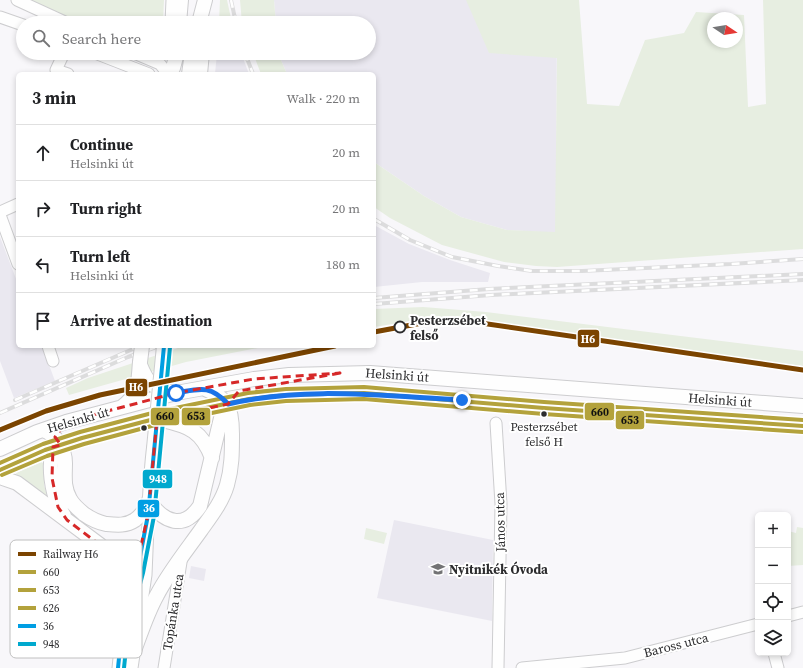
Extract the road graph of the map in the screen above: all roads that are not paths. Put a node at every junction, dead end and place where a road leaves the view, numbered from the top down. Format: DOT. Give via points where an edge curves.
graph roads {
  1 [pos="17,0"];
  2 [pos="172,0"];
  3 [pos="181,0"];
  4 [pos="196,0"];
  5 [pos="206,0"];
  6 [pos="52,16"];
  7 [pos="171,16"];
  8 [pos="180,16"];
  9 [pos="195,16"];
  10 [pos="201,16"];
  11 [pos="205,16"];
  12 [pos="0,17"];
  13 [pos="16,23"];
  14 [pos="61,60"];
  15 [pos="112,60"];
  16 [pos="147,60"];
  17 [pos="151,60"];
  18 [pos="169,60"];
  19 [pos="175,60"];
  20 [pos="191,60"];
  21 [pos="201,60"];
  22 [pos="62,72"];
  23 [pos="142,72"];
  24 [pos="145,72"];
  25 [pos="166,72"];
  26 [pos="168,72"];
  27 [pos="170,72"];
  28 [pos="189,72"];
  29 [pos="200,72"];
  30 [pos="16,205"];
  31 [pos="0,213"];
  32 [pos="16,257"];
  33 [pos="49,348"];
  34 [pos="142,348"];
  35 [pos="164,348"];
  36 [pos="53,361"];
  37 [pos="140,364"];
  38 [pos="340,373"];
  39 [pos="203,388"];
  40 [pos="176,393"];
  41 [pos="249,399"];
  42 [pos="228,404"];
  43 [pos="803,406"];
  44 [pos="120,408"];
  45 [pos="158,418"];
  46 [pos="496,423"];
  47 [pos="232,425"];
  48 [pos="803,426"];
  49 [pos="82,438"];
  50 [pos="53,440"];
  51 [pos="0,449"];
  52 [pos="212,458"];
  53 [pos="66,461"];
  54 [pos="0,470"];
  55 [pos="0,477"];
  56 [pos="149,508"];
  57 [pos="66,520"];
  58 [pos="94,540"];
  59 [pos="142,542"];
  60 [pos="182,556"];
  61 [pos="142,600"];
  62 [pos="803,612"];
  63 [pos="791,615"];
  64 [pos="755,625"];
  65 [pos="142,629"];
  66 [pos="775,656"];
  67 [pos="119,658"];
  68 [pos="133,658"];
  69 [pos="118,668"];
  70 [pos="132,668"];
  71 [pos="164,668"];
  72 [pos="498,668"];
  73 [pos="522,668"];
  74 [pos="778,668"];
  1 -- 6 [label="street"];
  2 -- 7 [label="street"];
  3 -- 8 [label="main road"];
  4 -- 9 [label="main road"];
  5 -- 10 [label="main road"];
  5 -- 11 [label="main road"];
  12 -- 13 [label="street"];
  14 -- 22 [label="street" via="56,70"];
  15 -- 23 [label="street"];
  16 -- 24 [label="street"];
  17 -- 25 [label="street" via="160,64"];
  18 -- 26 [label="street"];
  19 -- 27 [label="main road" via="174,68"];
  20 -- 28 [label="main road"];
  21 -- 29 [label="main road"];
  30 -- 31 [label="street"];
  31 -- 32 [label="street"];
  33 -- 36 [label="street"];
  34 -- 37 [label="main road, bridge"];
  35 -- 56 [label="main road, bridge"];
  37 -- 40 [label="main road" via="150,384"];
  37 -- 44 [label="main road" via="136,393"];
  38 -- 39 [label="main road, Helsinki út" via="289,375"];
  38 -- 42 [label="main road" via="291,384 239,391"];
  38 -- 43 [label="main road, Helsinki út" via="370,373"];
  39 -- 40 [label="main road, Helsinki út"];
  39 -- 42 [label="main road" via="216,393"];
  40 -- 44 [label="main road, Helsinki út"];
  41 -- 42 [label="main road, Helsinki út"];
  41 -- 47 [label="main road" via="237,410"];
  41 -- 48 [label="main road, Helsinki út" via="286,395 364,393"];
  42 -- 45 [label="main road, Helsinki út"];
  42 -- 47 [label="main road"];
  42 -- 52 [label="main road"];
  44 -- 50 [label="main road, Helsinki út" via="66,422"];
  45 -- 49 [label="main road, Helsinki út"];
  45 -- 52 [label="main road" via="189,428 199,435"];
  46 -- 72 [label="street, János utca" via="501,504"];
  47 -- 60 [label="main road" via="232,461 227,486 209,519"];
  49 -- 50 [label="main road, Helsinki út"];
  49 -- 53 [label="main road"];
  50 -- 51 [label="main road, Helsinki út"];
  50 -- 53 [label="main road"];
  50 -- 54 [label="main road, Helsinki út"];
  50 -- 57 [label="main road" via="54,493 58,507"];
  52 -- 56 [label="main road" via="200,506 194,515 179,522"];
  53 -- 56 [label="main road" via="64,475 69,498 73,505 93,520 101,523 126,524"];
  55 -- 57 [label="main road" via="17,483"];
  56 -- 59 [label="street"];
  56 -- 61 [label="street" via="146,575"];
  57 -- 58 [label="main road"];
  60 -- 65 [label="main road" via="157,595"];
  60 -- 71 [label="street, Topánka utca"];
  62 -- 63 [label="street"];
  64 -- 73 [label="street, Baross utca" via="625,658"];
  66 -- 74 [label="street"];
  67 -- 69 [label="street"];
  68 -- 70 [label="street"];
}
